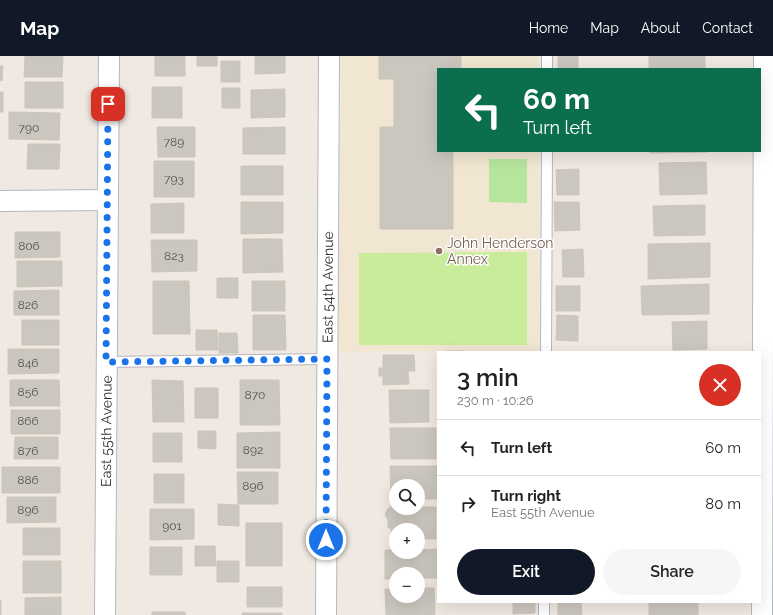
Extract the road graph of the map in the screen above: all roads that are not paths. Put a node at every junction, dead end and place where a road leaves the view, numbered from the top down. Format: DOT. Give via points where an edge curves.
graph roads {
  1 [pos="109,56"];
  2 [pos="329,56"];
  3 [pos="548,56"];
  4 [pos="764,56"];
  5 [pos="547,68"];
  6 [pos="547,152"];
  7 [pos="108,200"];
  8 [pos="0,201"];
  9 [pos="768,205"];
  10 [pos="546,351"];
  11 [pos="327,359"];
  12 [pos="106,362"];
  13 [pos="544,603"];
  14 [pos="105,615"];
  15 [pos="326,615"];
  16 [pos="544,615"];
  17 [pos="762,615"];
  1 -- 7 [label="street, East 55th Avenue"];
  2 -- 11 [label="street, East 54th Avenue"];
  3 -- 5 [label="lane"];
  4 -- 9 [label="street"];
  6 -- 10 [label="lane"];
  7 -- 8 [label="street"];
  7 -- 12 [label="street, East 55th Avenue"];
  9 -- 17 [label="street"];
  11 -- 12 [label="lane"];
  11 -- 15 [label="street, East 54th Avenue"];
  12 -- 14 [label="street, East 55th Avenue"];
  13 -- 16 [label="lane"];
}
